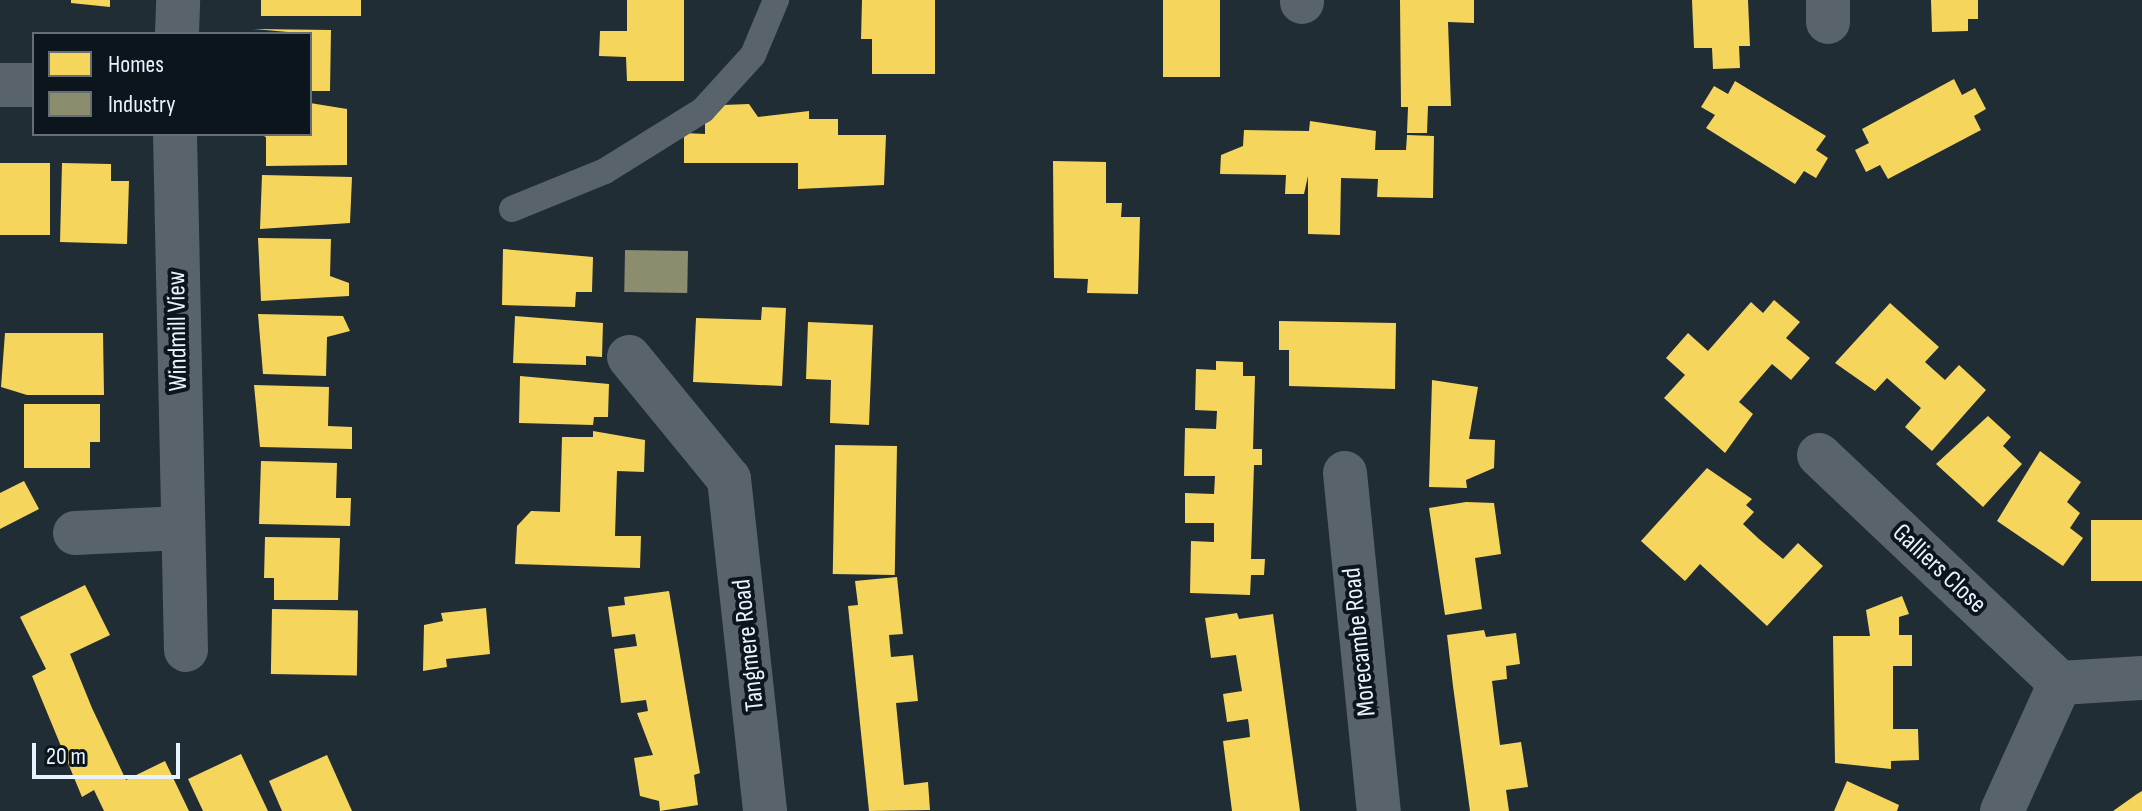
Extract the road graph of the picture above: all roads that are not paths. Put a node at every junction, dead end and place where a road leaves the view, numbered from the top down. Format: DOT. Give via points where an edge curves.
graph roads {
  1 [pos="178,0"];
  2 [pos="776,0"];
  3 [pos="177,32"];
  4 [pos="0,85"];
  5 [pos="32,85"];
  6 [pos="175,136"];
  7 [pos="512,209"];
  8 [pos="629,357"];
  9 [pos="1819,455"];
  10 [pos="1345,473"];
  11 [pos="181,528"];
  12 [pos="75,533"];
  13 [pos="186,650"];
  14 [pos="2142,678"];
  15 [pos="2060,683"];
  16 [pos="765,811"];
  17 [pos="1379,811"];
  18 [pos="2002,811"];
  1 -- 3 [label="street"];
  2 -- 7 [label="lane" via="753,55 703,110 605,171"];
  4 -- 5 [label="street"];
  6 -- 11 [label="street, Windmill View"];
  8 -- 16 [label="street, Tangmere Road" via="729,479"];
  9 -- 15 [label="street, Galliers Close"];
  10 -- 17 [label="street, Morecambe Road"];
  11 -- 12 [label="street"];
  11 -- 13 [label="street, Windmill View"];
  14 -- 15 [label="street"];
  15 -- 18 [label="street"];
}
